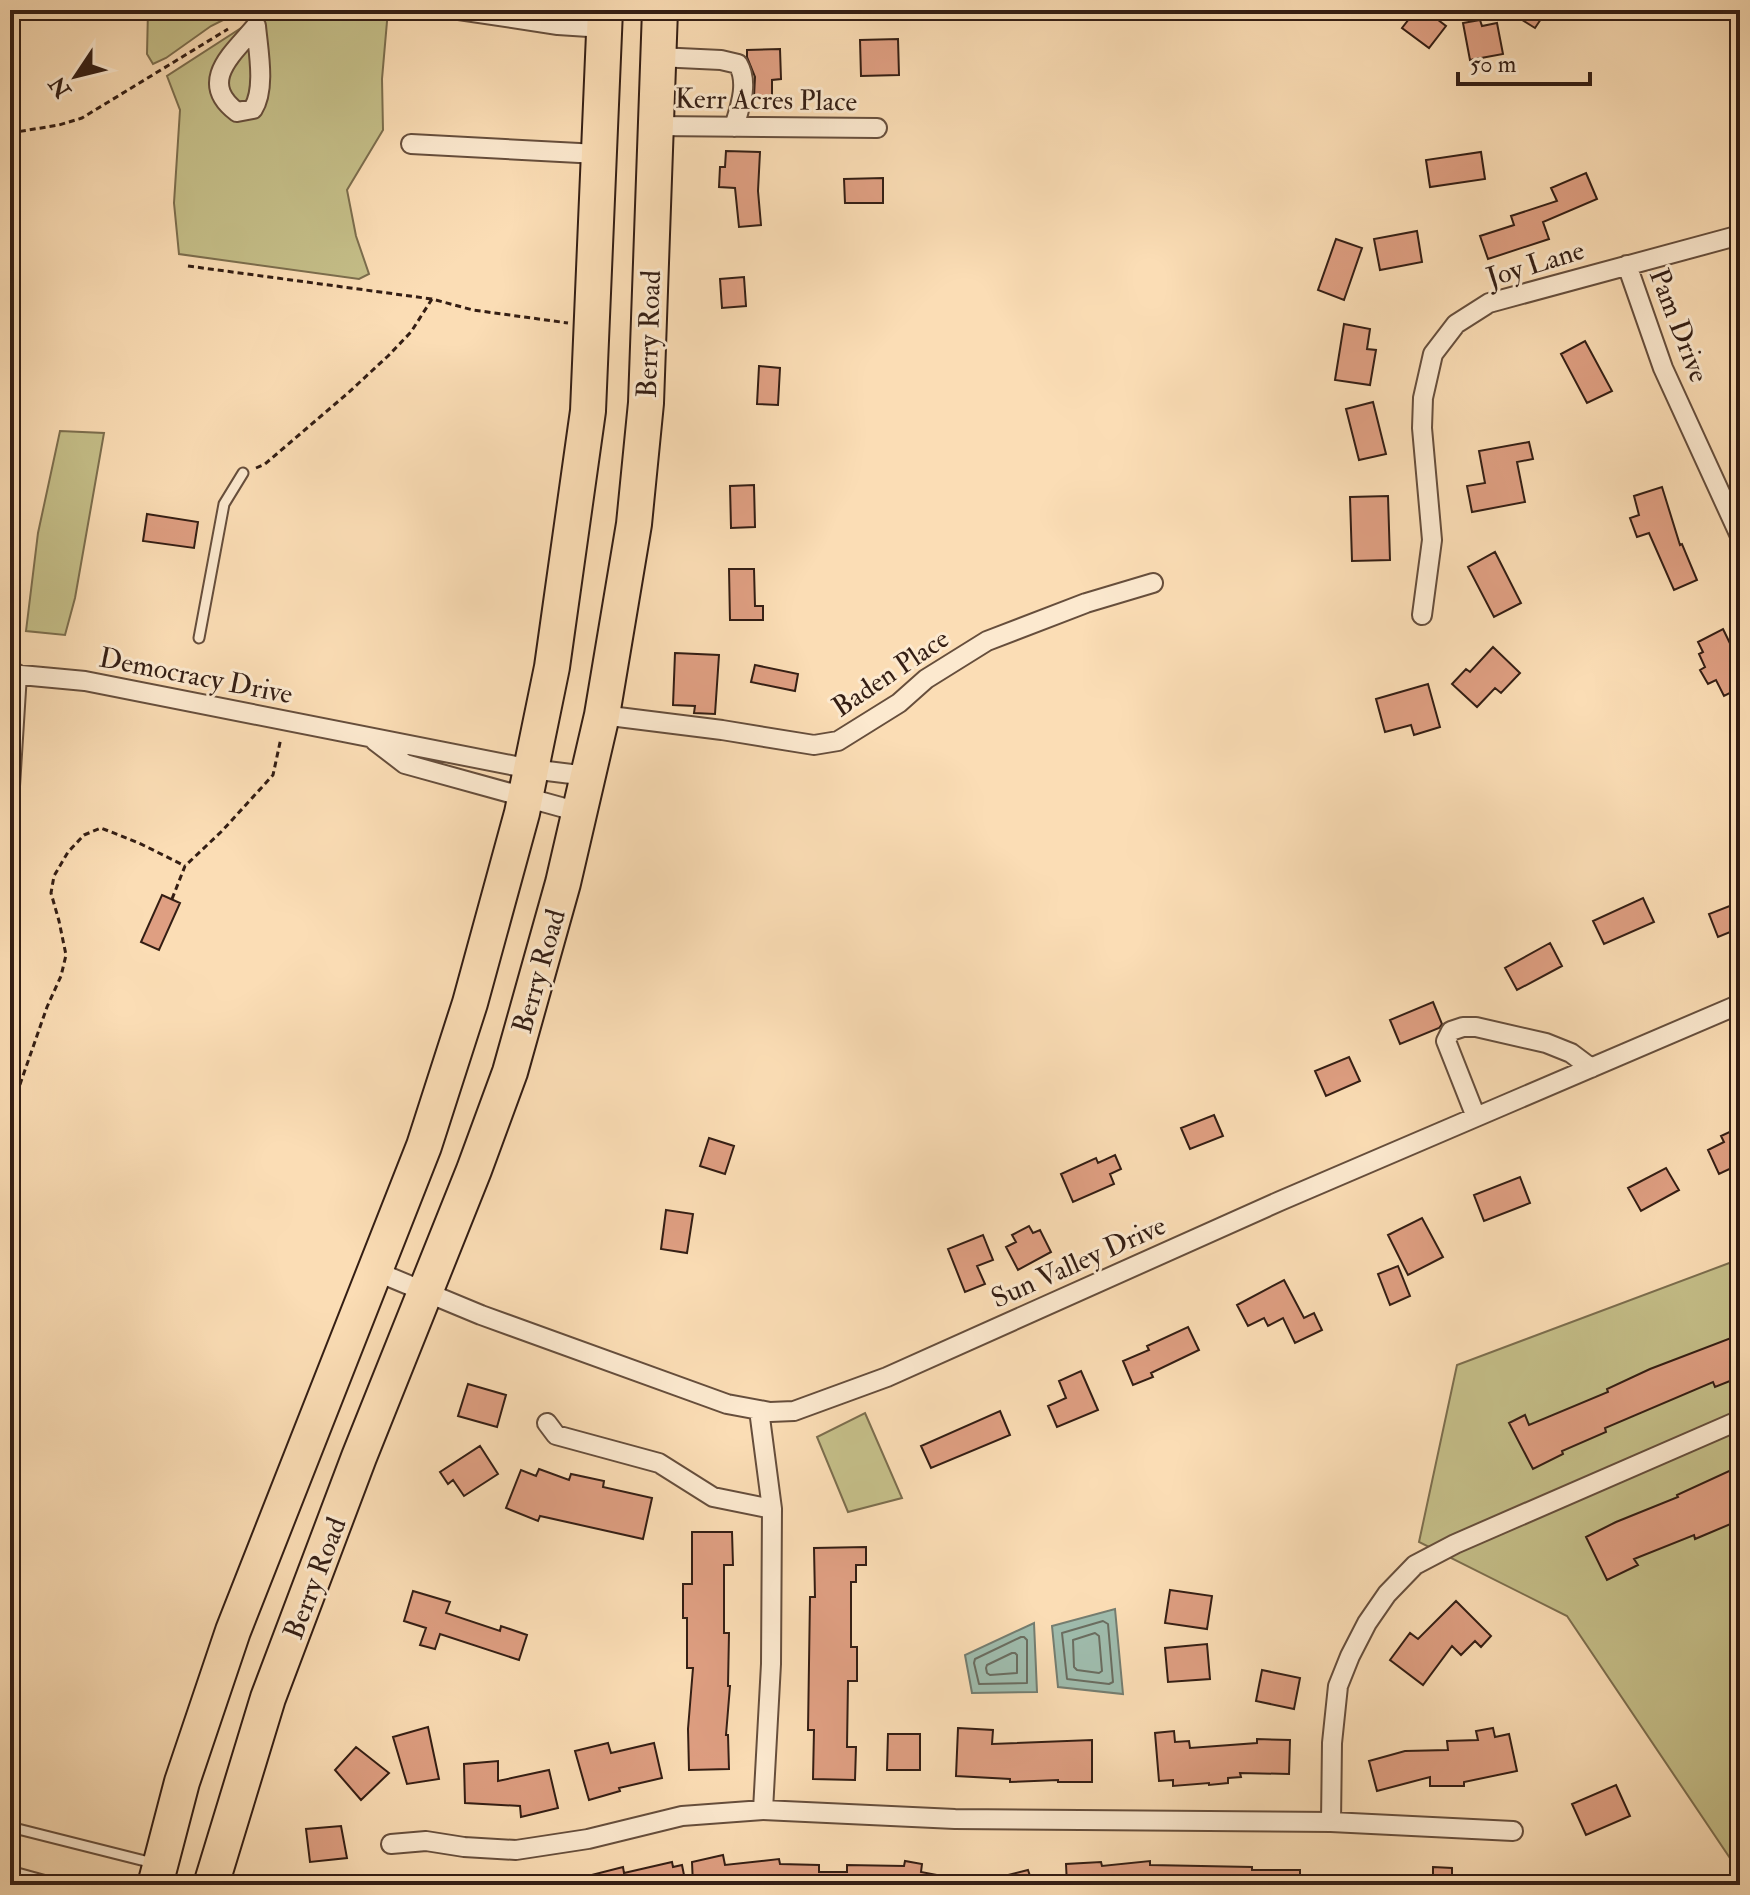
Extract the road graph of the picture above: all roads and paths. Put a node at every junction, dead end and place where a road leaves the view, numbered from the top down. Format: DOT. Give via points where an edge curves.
graph roads {
  1 [pos="459,10"];
  2 [pos="660,10"];
  3 [pos="257,16"];
  4 [pos="604,19"];
  5 [pos="658,57"];
  6 [pos="655,126"];
  7 [pos="734,127"];
  8 [pos="877,128"];
  9 [pos="10,133"];
  10 [pos="411,144"];
  11 [pos="598,154"];
  12 [pos="1740,235"];
  13 [pos="1627,265"];
  14 [pos="188,266"];
  15 [pos="432,299"];
  16 [pos="592,325"];
  17 [pos="243,473"];
  18 [pos="1740,536"];
  19 [pos="1153,583"];
  20 [pos="1422,615"];
  21 [pos="199,638"];
  22 [pos="14,674"];
  23 [pos="602,715"];
  24 [pos="284,720"];
  25 [pos="369,737"];
  26 [pos="588,776"];
  27 [pos="528,783"];
  28 [pos="10,786"];
  29 [pos="579,812"];
  30 [pos="185,866"];
  31 [pos="172,899"];
  32 [pos="1740,1004"];
  33 [pos="1591,1068"];
  34 [pos="10,1113"];
  35 [pos="1476,1117"];
  36 [pos="375,1271"];
  37 [pos="425,1292"];
  38 [pos="759,1410"];
  39 [pos="1740,1420"];
  40 [pos="547,1423"];
  41 [pos="772,1509"];
  42 [pos="763,1810"];
  43 [pos="1331,1822"];
  44 [pos="10,1827"];
  45 [pos="1513,1831"];
  46 [pos="391,1844"];
  47 [pos="10,1871"];
  48 [pos="158,1875"];
  49 [pos="61,1885"];
  50 [pos="211,1885"];
  1 -- 4 [label="street" via="558,25"];
  2 -- 5 [label="highway, Berry Road"];
  3 -- 9 [label="path" via="82,118"];
  4 -- 11 [label="highway, Berry Road"];
  5 -- 6 [label="highway, Berry Road"];
  5 -- 7 [label="street" via="738,64 744,88"];
  6 -- 7 [label="street, Kerr Acres Place"];
  6 -- 23 [label="highway, Berry Road" via="646,403 634,524"];
  7 -- 8 [label="street, Kerr Acres Place"];
  10 -- 11 [label="street"];
  11 -- 16 [label="highway, Berry Road"];
  12 -- 13 [label="street, Joy Lane"];
  13 -- 18 [label="street, Pam Drive" via="1663,368"];
  13 -- 20 [label="street, Joy Lane" via="1489,303 1456,324 1433,354 1423,398 1432,540"];
  14 -- 15 [label="path"];
  15 -- 16 [label="path" via="473,310"];
  15 -- 17 [label="path" via="411,332 348,393 265,464"];
  16 -- 27 [label="highway, Berry Road" via="586,426 552,667"];
  17 -- 21 [label="lane" via="224,504"];
  19 -- 23 [label="street, Baden Place" via="987,641 838,741 814,745"];
  22 -- 24 [label="street, Democracy Drive" via="85,681"];
  22 -- 28 [label="street"];
  23 -- 26 [label="highway, Berry Road"];
  24 -- 25 [label="street, Democracy Drive"];
  24 -- 30 [label="path" via="273,775"];
  25 -- 27 [label="street, Democracy Drive"];
  25 -- 27 [label="street, Democracy Drive" via="405,764"];
  26 -- 27 [label="street, Democracy Drive"];
  26 -- 29 [label="highway, Berry Road"];
  27 -- 29 [label="street, Democracy Drive"];
  27 -- 36 [label="highway, Berry Road" via="470,1003 424,1146"];
  29 -- 37 [label="highway, Berry Road" via="510,1072"];
  30 -- 31 [label="path"];
  30 -- 34 [label="path" via="101,828 84,835 68,852 51,893 66,955"];
  32 -- 33 [label="street, Sun Valley Drive"];
  33 -- 35 [label="street, Sun Valley Drive"];
  33 -- 35 [label="street" via="1546,1043 1492,1029 1451,1031 1446,1041"];
  35 -- 38 [label="street, Sun Valley Drive" via="887,1377 794,1411"];
  36 -- 37 [label="street, Sun Valley Drive"];
  36 -- 48 [label="highway, Berry Road" via="233,1631 182,1782"];
  37 -- 38 [label="street, Sun Valley Drive" via="727,1404"];
  37 -- 50 [label="highway, Berry Road" via="268,1698"];
  38 -- 41 [label="street"];
  39 -- 43 [label="street" via="1415,1565 1367,1623 1338,1686"];
  40 -- 41 [label="street" via="556,1435 659,1463 713,1497"];
  41 -- 42 [label="street"];
  42 -- 43 [label="street" via="955,1819"];
  42 -- 46 [label="street" via="682,1816 516,1850 426,1841"];
  43 -- 45 [label="street"];
  44 -- 48 [label="lane"];
  47 -- 49 [label="lane"];
}
